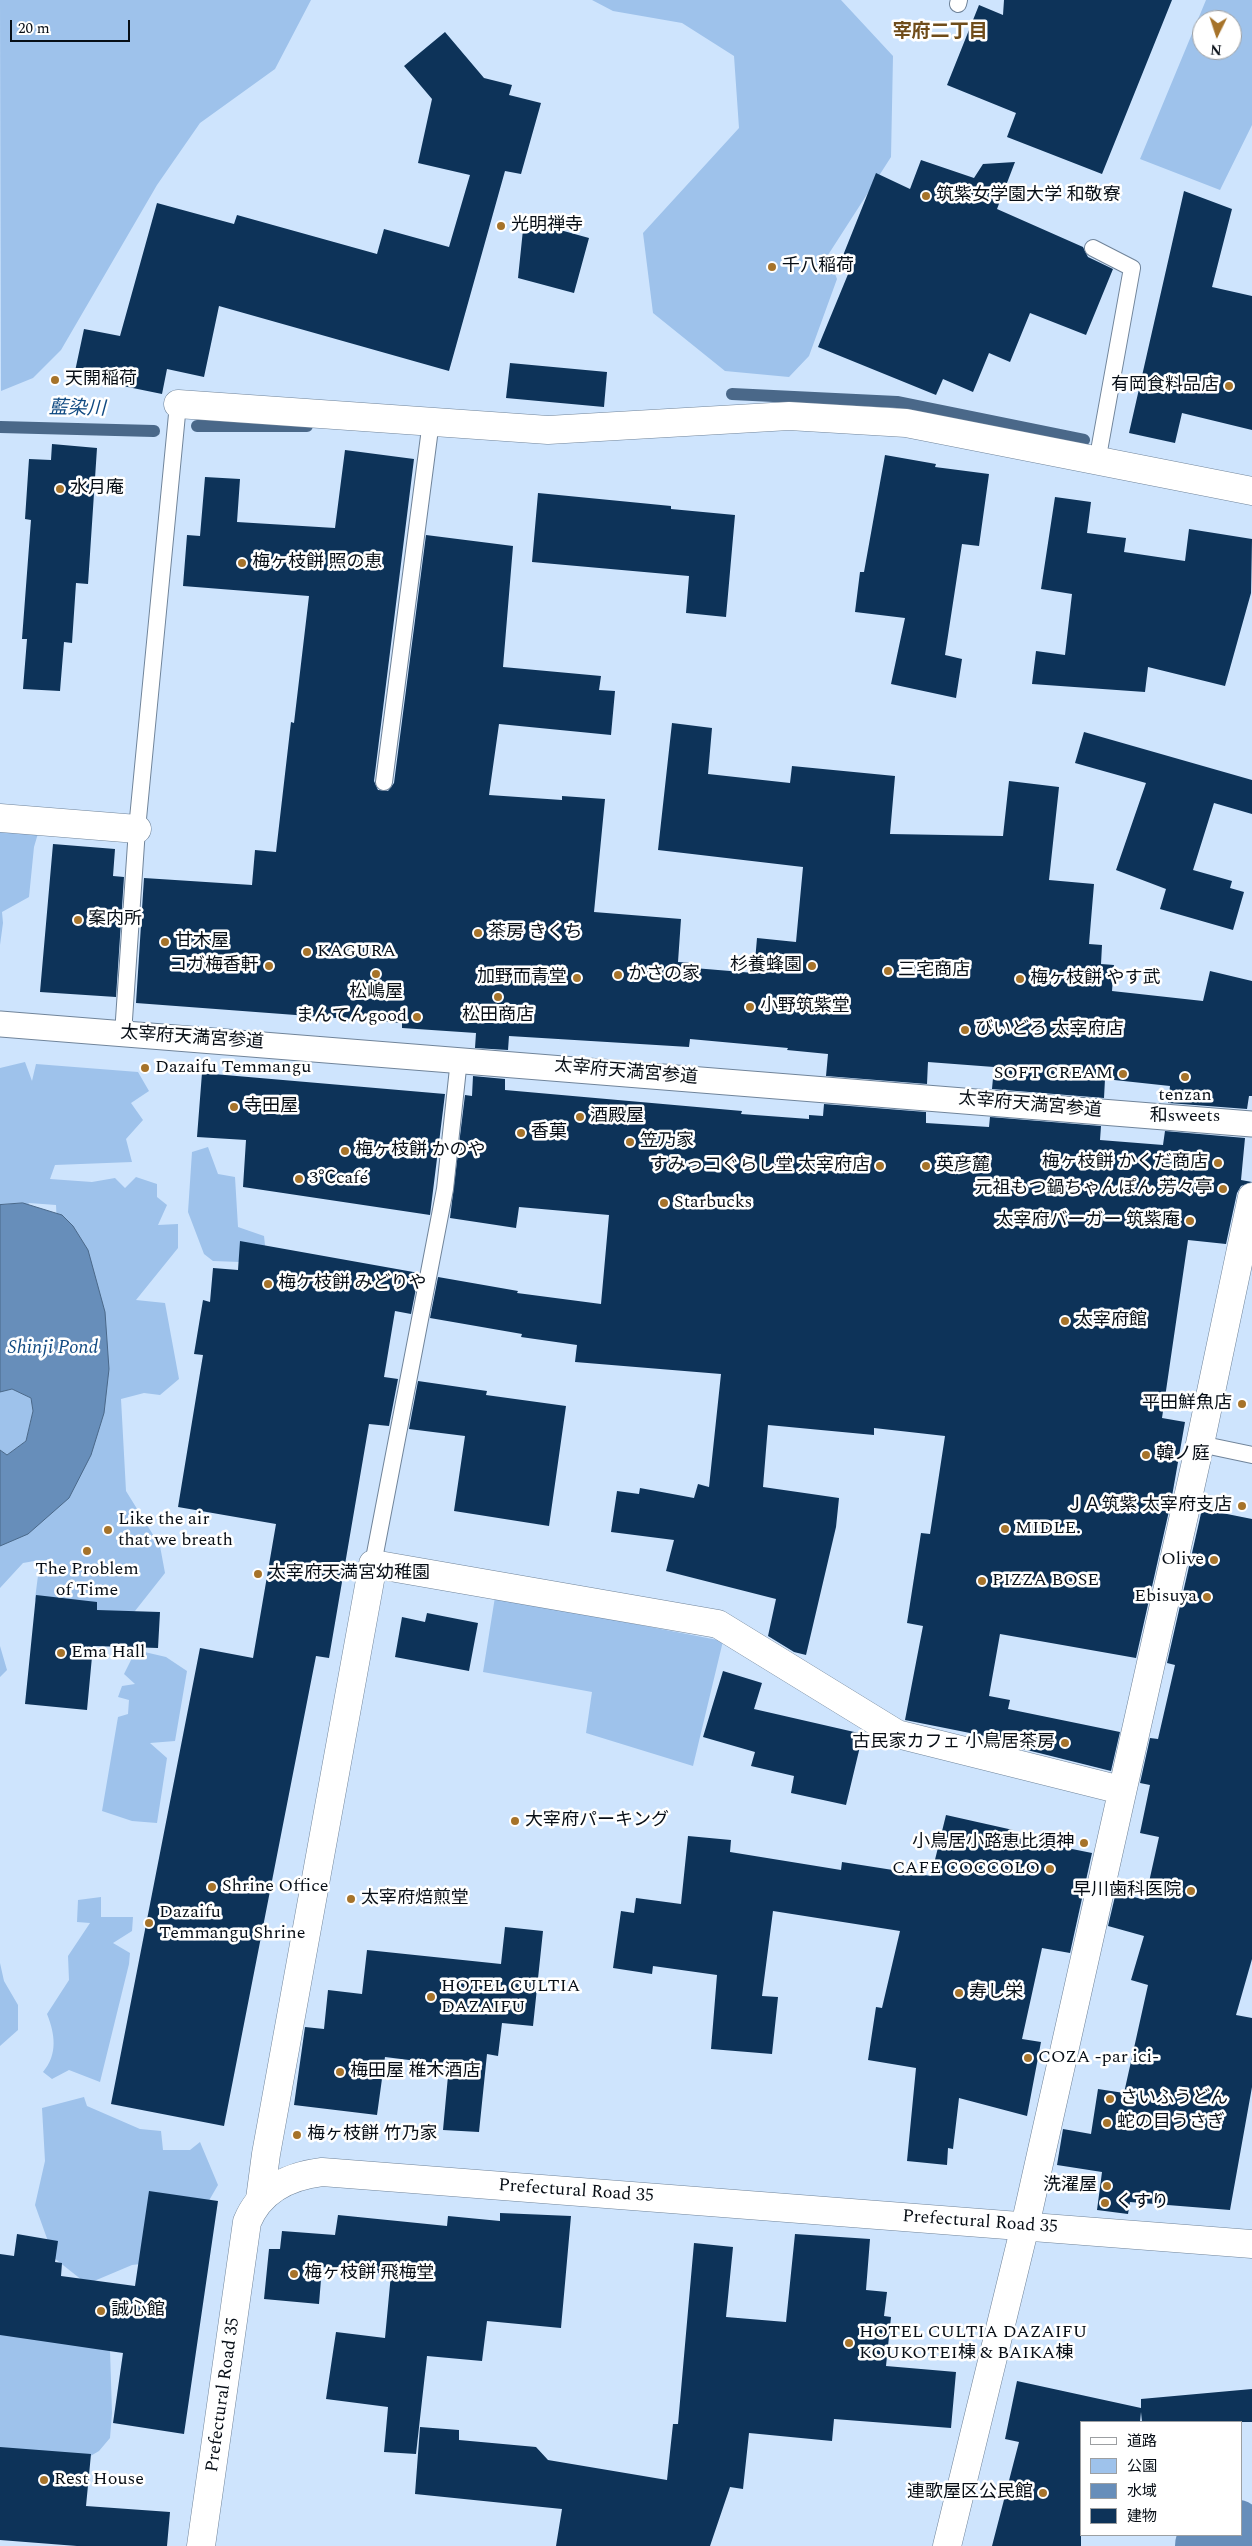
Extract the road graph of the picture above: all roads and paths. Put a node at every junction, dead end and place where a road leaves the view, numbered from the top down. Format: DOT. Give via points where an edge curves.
graph roads {
  1 [pos="1093,248"];
  2 [pos="178,404"];
  3 [pos="431,421"];
  4 [pos="1097,462"];
  5 [pos="1252,491"];
  6 [pos="384,782"];
  7 [pos="0,818"];
  8 [pos="137,829"];
  9 [pos="0,1024"];
  10 [pos="123,1034"];
  11 [pos="459,1059"];
  12 [pos="1252,1124"];
  13 [pos="1252,1197"];
  14 [pos="1200,1444"];
  15 [pos="1252,1455"];
  16 [pos="373,1564"];
  17 [pos="1122,1790"];
  18 [pos="260,2199"];
  19 [pos="1025,2226"];
  20 [pos="1252,2244"];
  21 [pos="201,2546"];
  22 [pos="947,2546"];
  1 -- 4 [label="lane" via="1132,268"];
  2 -- 3 [label="street"];
  2 -- 8 [label="lane"];
  3 -- 4 [label="street" via="548,430 789,416 906,422"];
  3 -- 6 [label="lane"];
  4 -- 5 [label="street"];
  7 -- 8 [label="street"];
  8 -- 10 [label="lane"];
  9 -- 10 [label="street, 太宰府天満宮参道"];
  10 -- 11 [label="street, 太宰府天満宮参道"];
  11 -- 12 [label="street, 太宰府天満宮参道"];
  11 -- 16 [label="lane" via="445,1189"];
  13 -- 14 [label="street"];
  14 -- 15 [label="lane"];
  14 -- 17 [label="street"];
  16 -- 17 [label="street" via="718,1624 897,1734"];
  16 -- 18 [label="street"];
  17 -- 19 [label="street"];
  18 -- 19 [label="street, Prefectural Road 35" via="286,2181 322,2172"];
  18 -- 21 [label="street, Prefectural Road 35" via="248,2222"];
  19 -- 20 [label="street, Prefectural Road 35"];
  19 -- 22 [label="street"];
}
